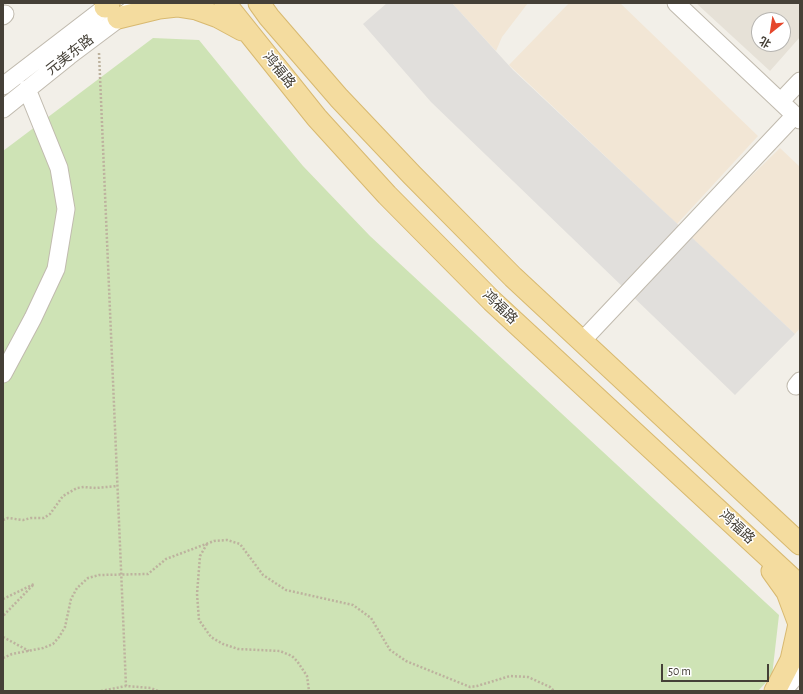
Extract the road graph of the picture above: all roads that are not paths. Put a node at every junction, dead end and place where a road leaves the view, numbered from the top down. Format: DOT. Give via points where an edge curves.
graph roads {
  1 [pos="139,3"];
  2 [pos="225,3"];
  3 [pos="676,3"];
  4 [pos="111,8"];
  5 [pos="265,8"];
  6 [pos="249,33"];
  7 [pos="800,81"];
  8 [pos="3,86"];
  9 [pos="27,89"];
  10 [pos="781,101"];
  11 [pos="3,109"];
  12 [pos="798,118"];
  13 [pos="582,341"];
  14 [pos="3,374"];
  15 [pos="772,517"];
  16 [pos="800,535"];
  17 [pos="752,541"];
  18 [pos="800,544"];
  19 [pos="800,586"];
  20 [pos="800,671"];
  21 [pos="775,691"];
  22 [pos="783,691"];
  1 -- 4 [label="street, 元美东路"];
  2 -- 6 [label="main road, 鸿福路"];
  3 -- 10 [label="street"];
  4 -- 6 [label="main road" via="177,6 196,9"];
  4 -- 8 [label="street, 元美东路"];
  4 -- 9 [label="street, 元美东路" via="98,34"];
  5 -- 13 [label="main road, 鸿福路" via="339,98 412,175 512,277"];
  6 -- 17 [label="main road, 鸿福路" via="317,118 387,195 492,301"];
  7 -- 10 [label="street"];
  9 -- 11 [label="street, 元美东路"];
  9 -- 14 [label="street" via="59,168 66,209 56,269"];
  10 -- 12 [label="street"];
  12 -- 13 [label="street"];
  13 -- 15 [label="main road, 鸿福路"];
  15 -- 16 [label="main road"];
  15 -- 18 [label="main road, 鸿福路"];
  17 -- 19 [label="main road, 鸿福路"];
  17 -- 21 [label="main road" via="787,592 799,624 791,660"];
  20 -- 22 [label="street"];
}
